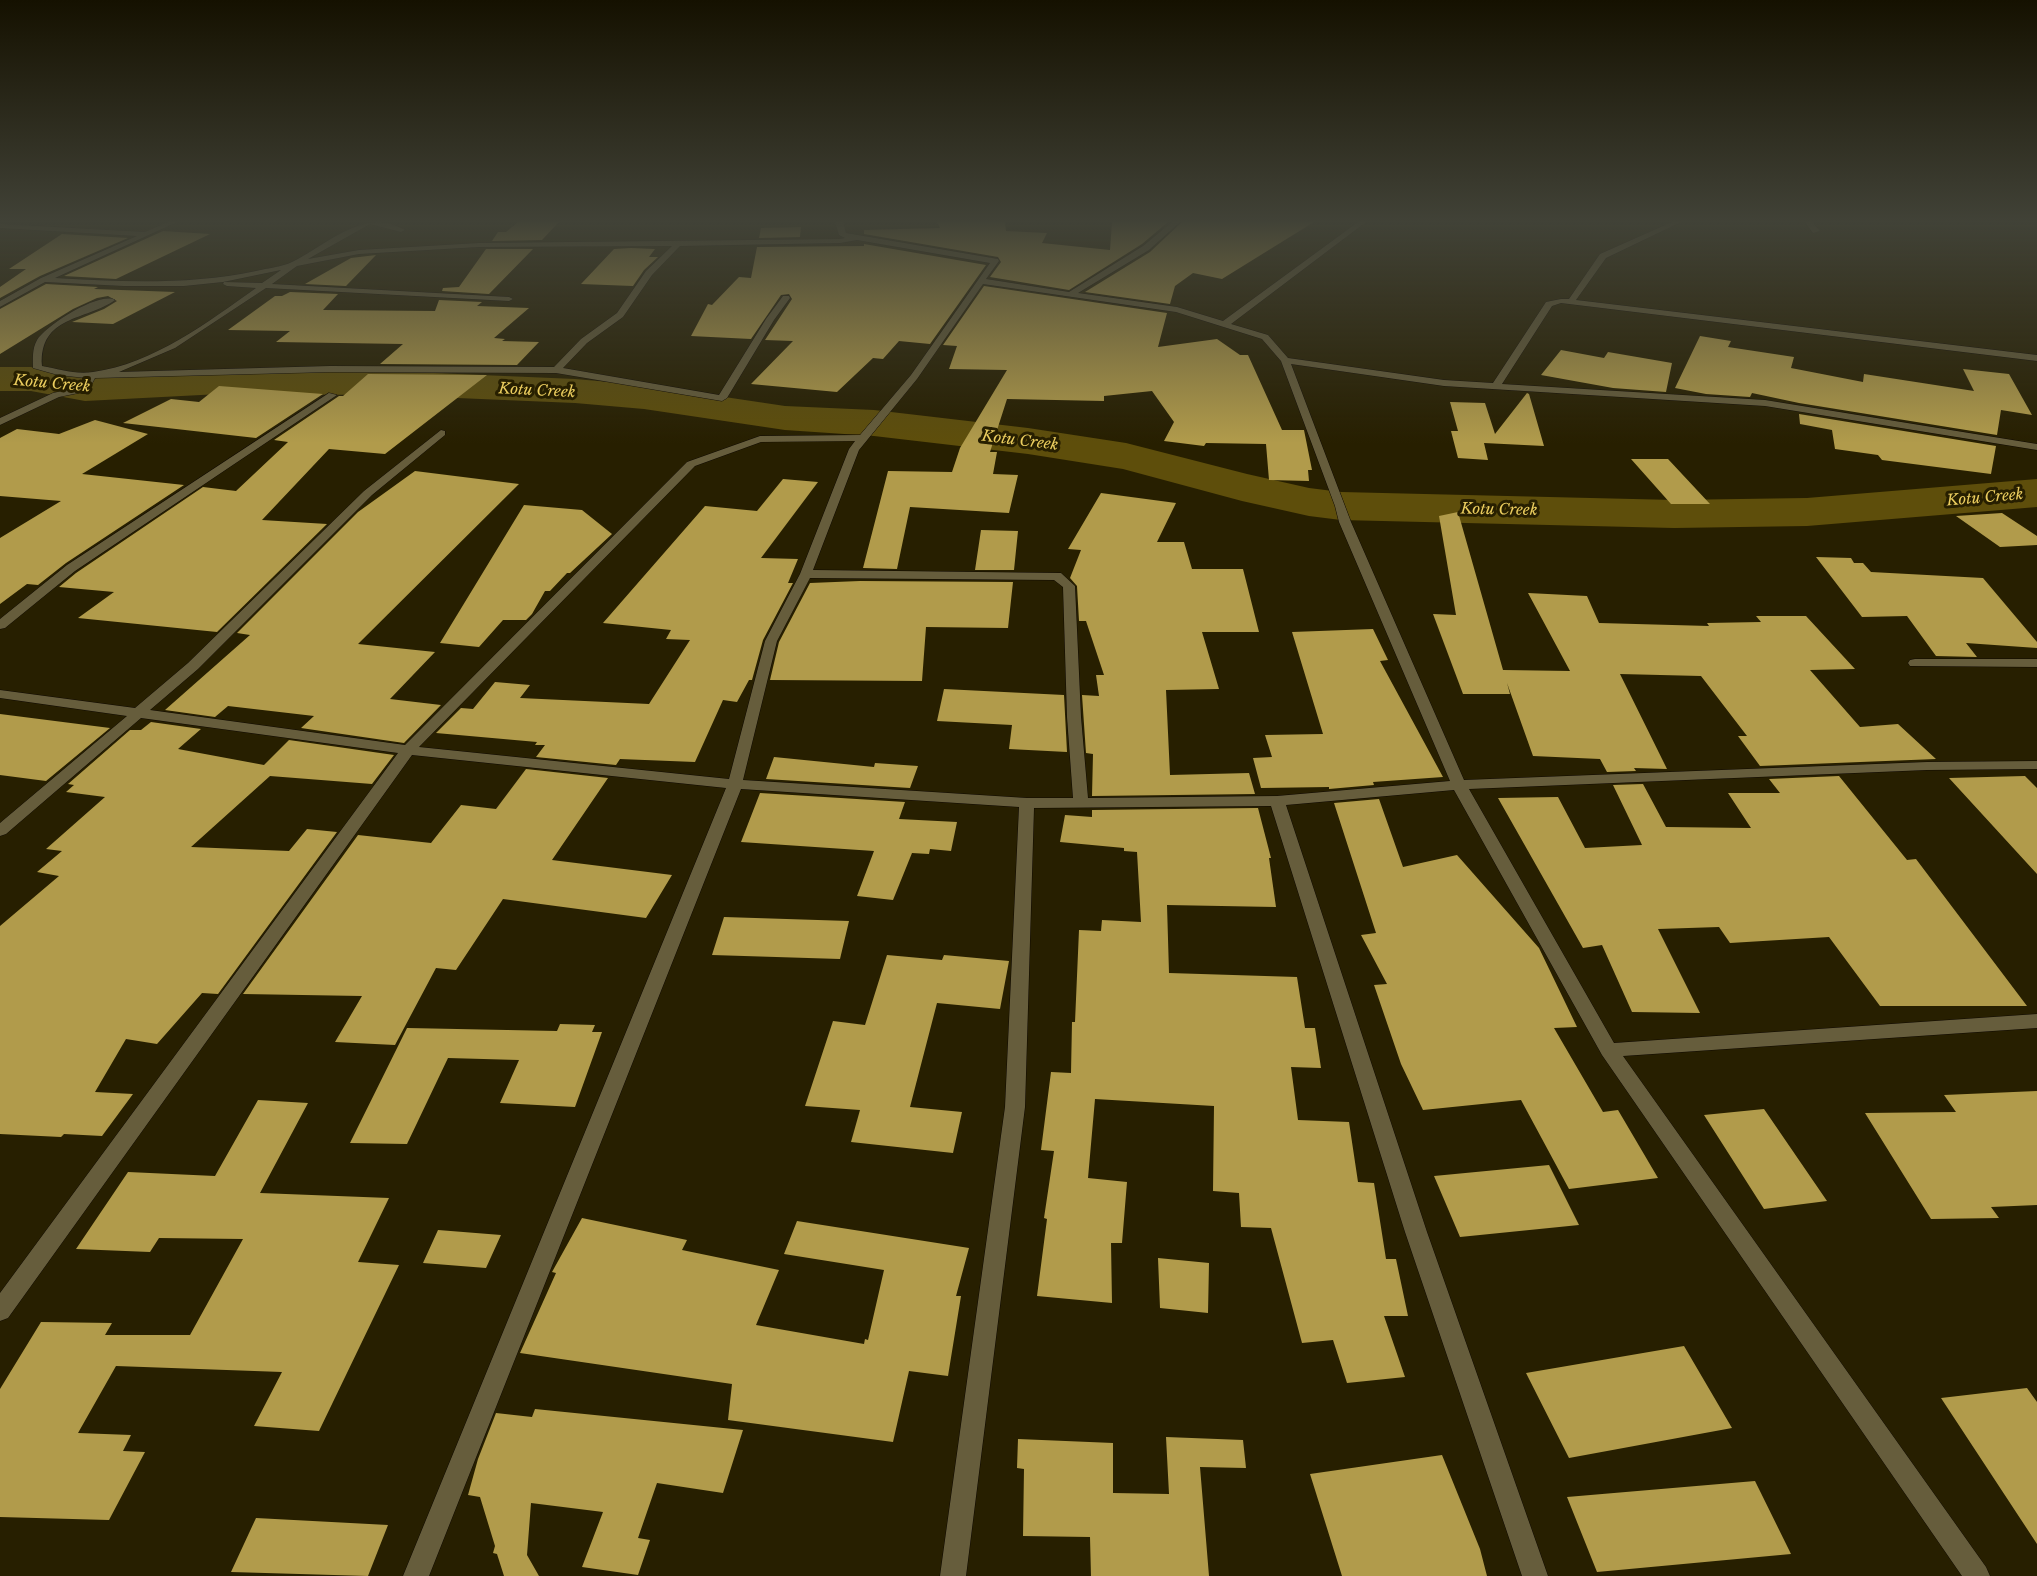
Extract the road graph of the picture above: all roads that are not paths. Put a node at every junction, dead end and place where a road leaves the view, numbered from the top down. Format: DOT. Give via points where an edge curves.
graph roads {
  1 [pos="15,296"];
  2 [pos="252,296"];
  3 [pos="445,296"];
  4 [pos="633,296"];
  5 [pos="970,296"];
  6 [pos="1081,296"];
  7 [pos="1263,296"];
  8 [pos="1575,296"];
  9 [pos="786,298"];
  10 [pos="509,299"];
  11 [pos="111,300"];
  12 [pos="1571,302"];
  13 [pos="0,304"];
  14 [pos="1225,324"];
  15 [pos="2037,358"];
  16 [pos="1285,360"];
  17 [pos="556,370"];
  18 [pos="92,375"];
  19 [pos="1496,387"];
  20 [pos="332,395"];
  21 [pos="0,422"];
  22 [pos="441,434"];
  23 [pos="863,438"];
  24 [pos="2037,447"];
  25 [pos="806,574"];
  26 [pos="0,625"];
  27 [pos="1915,663"];
  28 [pos="2037,663"];
  29 [pos="0,694"];
  30 [pos="137,712"];
  31 [pos="408,750"];
  32 [pos="2037,765"];
  33 [pos="735,784"];
  34 [pos="1459,785"];
  35 [pos="1081,801"];
  36 [pos="1277,801"];
  37 [pos="1027,802"];
  38 [pos="0,831"];
  39 [pos="2037,1021"];
  40 [pos="1609,1050"];
  41 [pos="0,1311"];
  42 [pos="416,1576"];
  43 [pos="953,1576"];
  44 [pos="1535,1576"];
  45 [pos="1977,1576"];
  1 -- 13 [label="street"];
  2 -- 18 [label="street" via="169,347 138,362"];
  3 -- 10 [label="street"];
  4 -- 17 [label="street" via="620,315 584,341"];
  5 -- 23 [label="street" via="914,376"];
  6 -- 14 [label="street" via="1178,310"];
  7 -- 14 [label="street"];
  8 -- 12 [label="street"];
  9 -- 17 [label="street" via="722,398"];
  11 -- 18 [label="street" via="60,321 38,343 38,368"];
  12 -- 15 [label="street"];
  12 -- 19 [label="street" via="1549,304"];
  14 -- 16 [label="street" via="1265,337"];
  16 -- 19 [label="street" via="1407,379"];
  16 -- 34 [label="street" via="1345,522"];
  17 -- 18 [label="street" via="330,369"];
  18 -- 21 [label="street" via="84,388 56,395"];
  19 -- 24 [label="street" via="1765,403"];
  20 -- 26 [label="street" via="71,568"];
  22 -- 30 [label="street" via="368,493 193,666"];
  23 -- 25 [label="street" via="854,449"];
  23 -- 31 [label="street" via="760,439 691,464"];
  25 -- 33 [label="street" via="771,641"];
  25 -- 35 [label="street" via="1057,576 1069,586"];
  27 -- 28 [label="street"];
  29 -- 30 [label="street"];
  30 -- 31 [label="street"];
  30 -- 38 [label="street"];
  31 -- 33 [label="street"];
  31 -- 41 [label="street"];
  32 -- 34 [label="street"];
  33 -- 37 [label="street"];
  33 -- 42 [label="street"];
  34 -- 36 [label="street"];
  34 -- 40 [label="street"];
  35 -- 36 [label="street"];
  35 -- 37 [label="street"];
  36 -- 44 [label="street" via="1416,1232"];
  37 -- 43 [label="street" via="1015,1107"];
  39 -- 40 [label="street"];
  40 -- 45 [label="street"];
}
